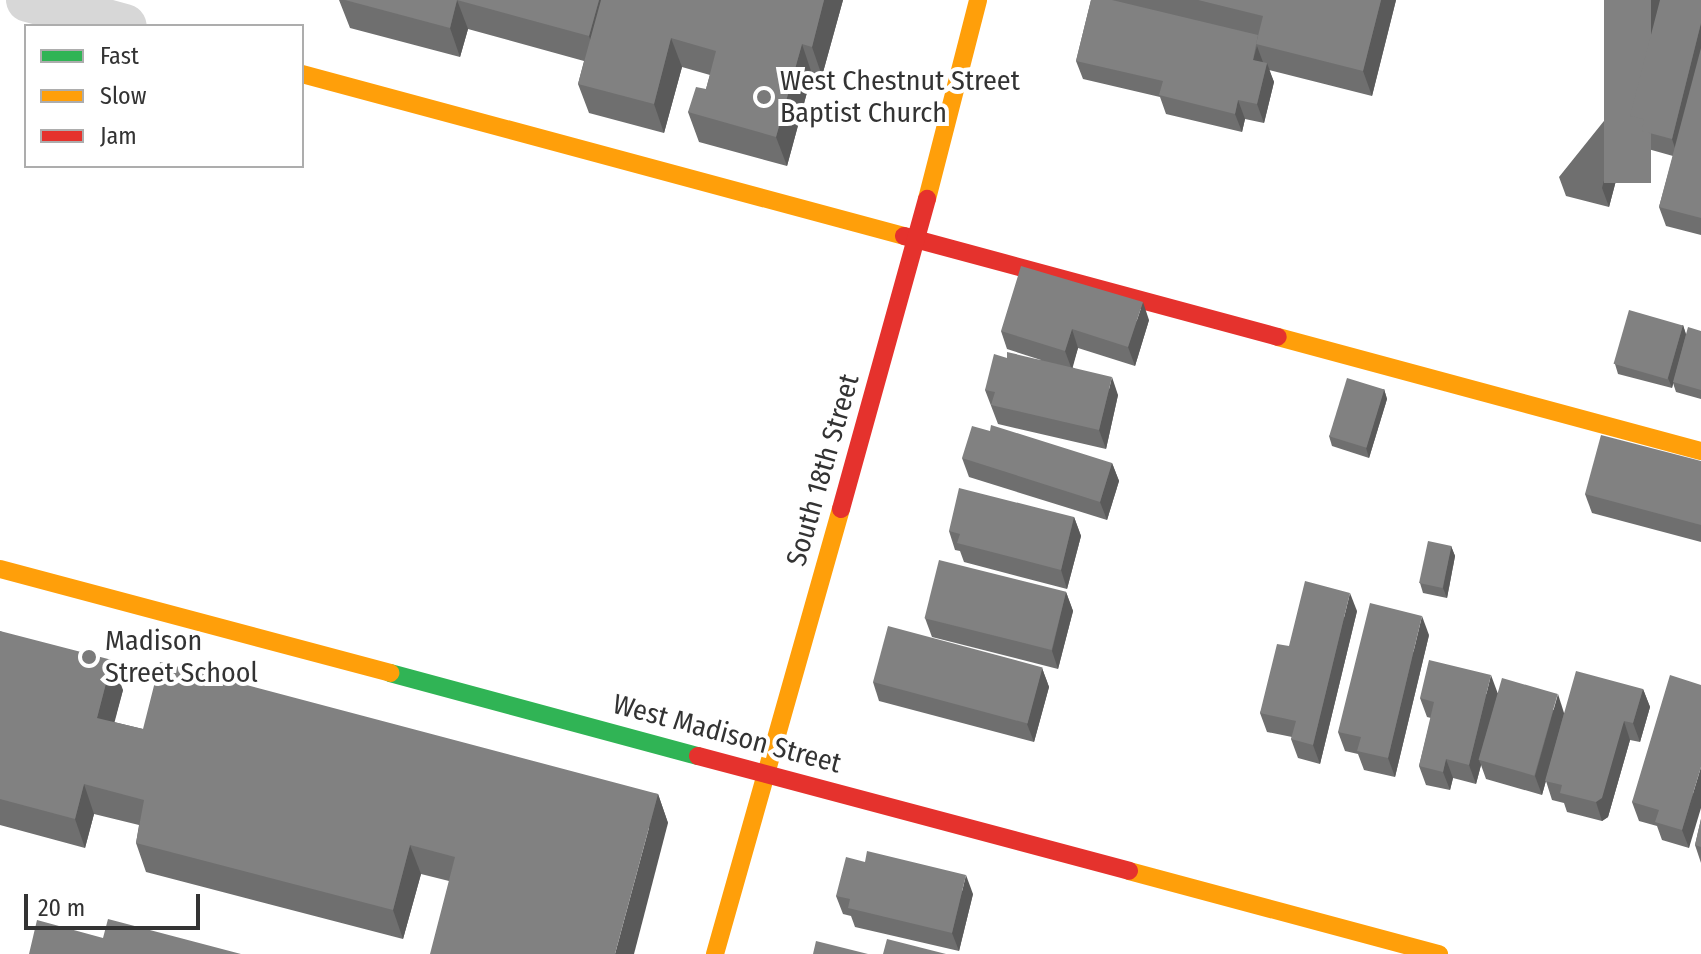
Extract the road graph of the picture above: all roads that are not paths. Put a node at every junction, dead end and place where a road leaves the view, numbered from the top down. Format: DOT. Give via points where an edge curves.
graph roads {
  1 [pos="28,0"];
  2 [pos="978,0"];
  3 [pos="118,24"];
  4 [pos="304,75"];
  5 [pos="917,239"];
  6 [pos="1701,451"];
  7 [pos="0,569"];
  8 [pos="767,774"];
  9 [pos="715,954"];
  10 [pos="1439,954"];
  1 -- 3 [label="street"];
  2 -- 5 [label="street, South 18th Street"];
  4 -- 5 [label="street"];
  5 -- 6 [label="street"];
  5 -- 8 [label="street, South 18th Street"];
  7 -- 8 [label="street, West Madison Street"];
  8 -- 9 [label="street, South 18th Street"];
  8 -- 10 [label="street, West Madison Street"];
}
